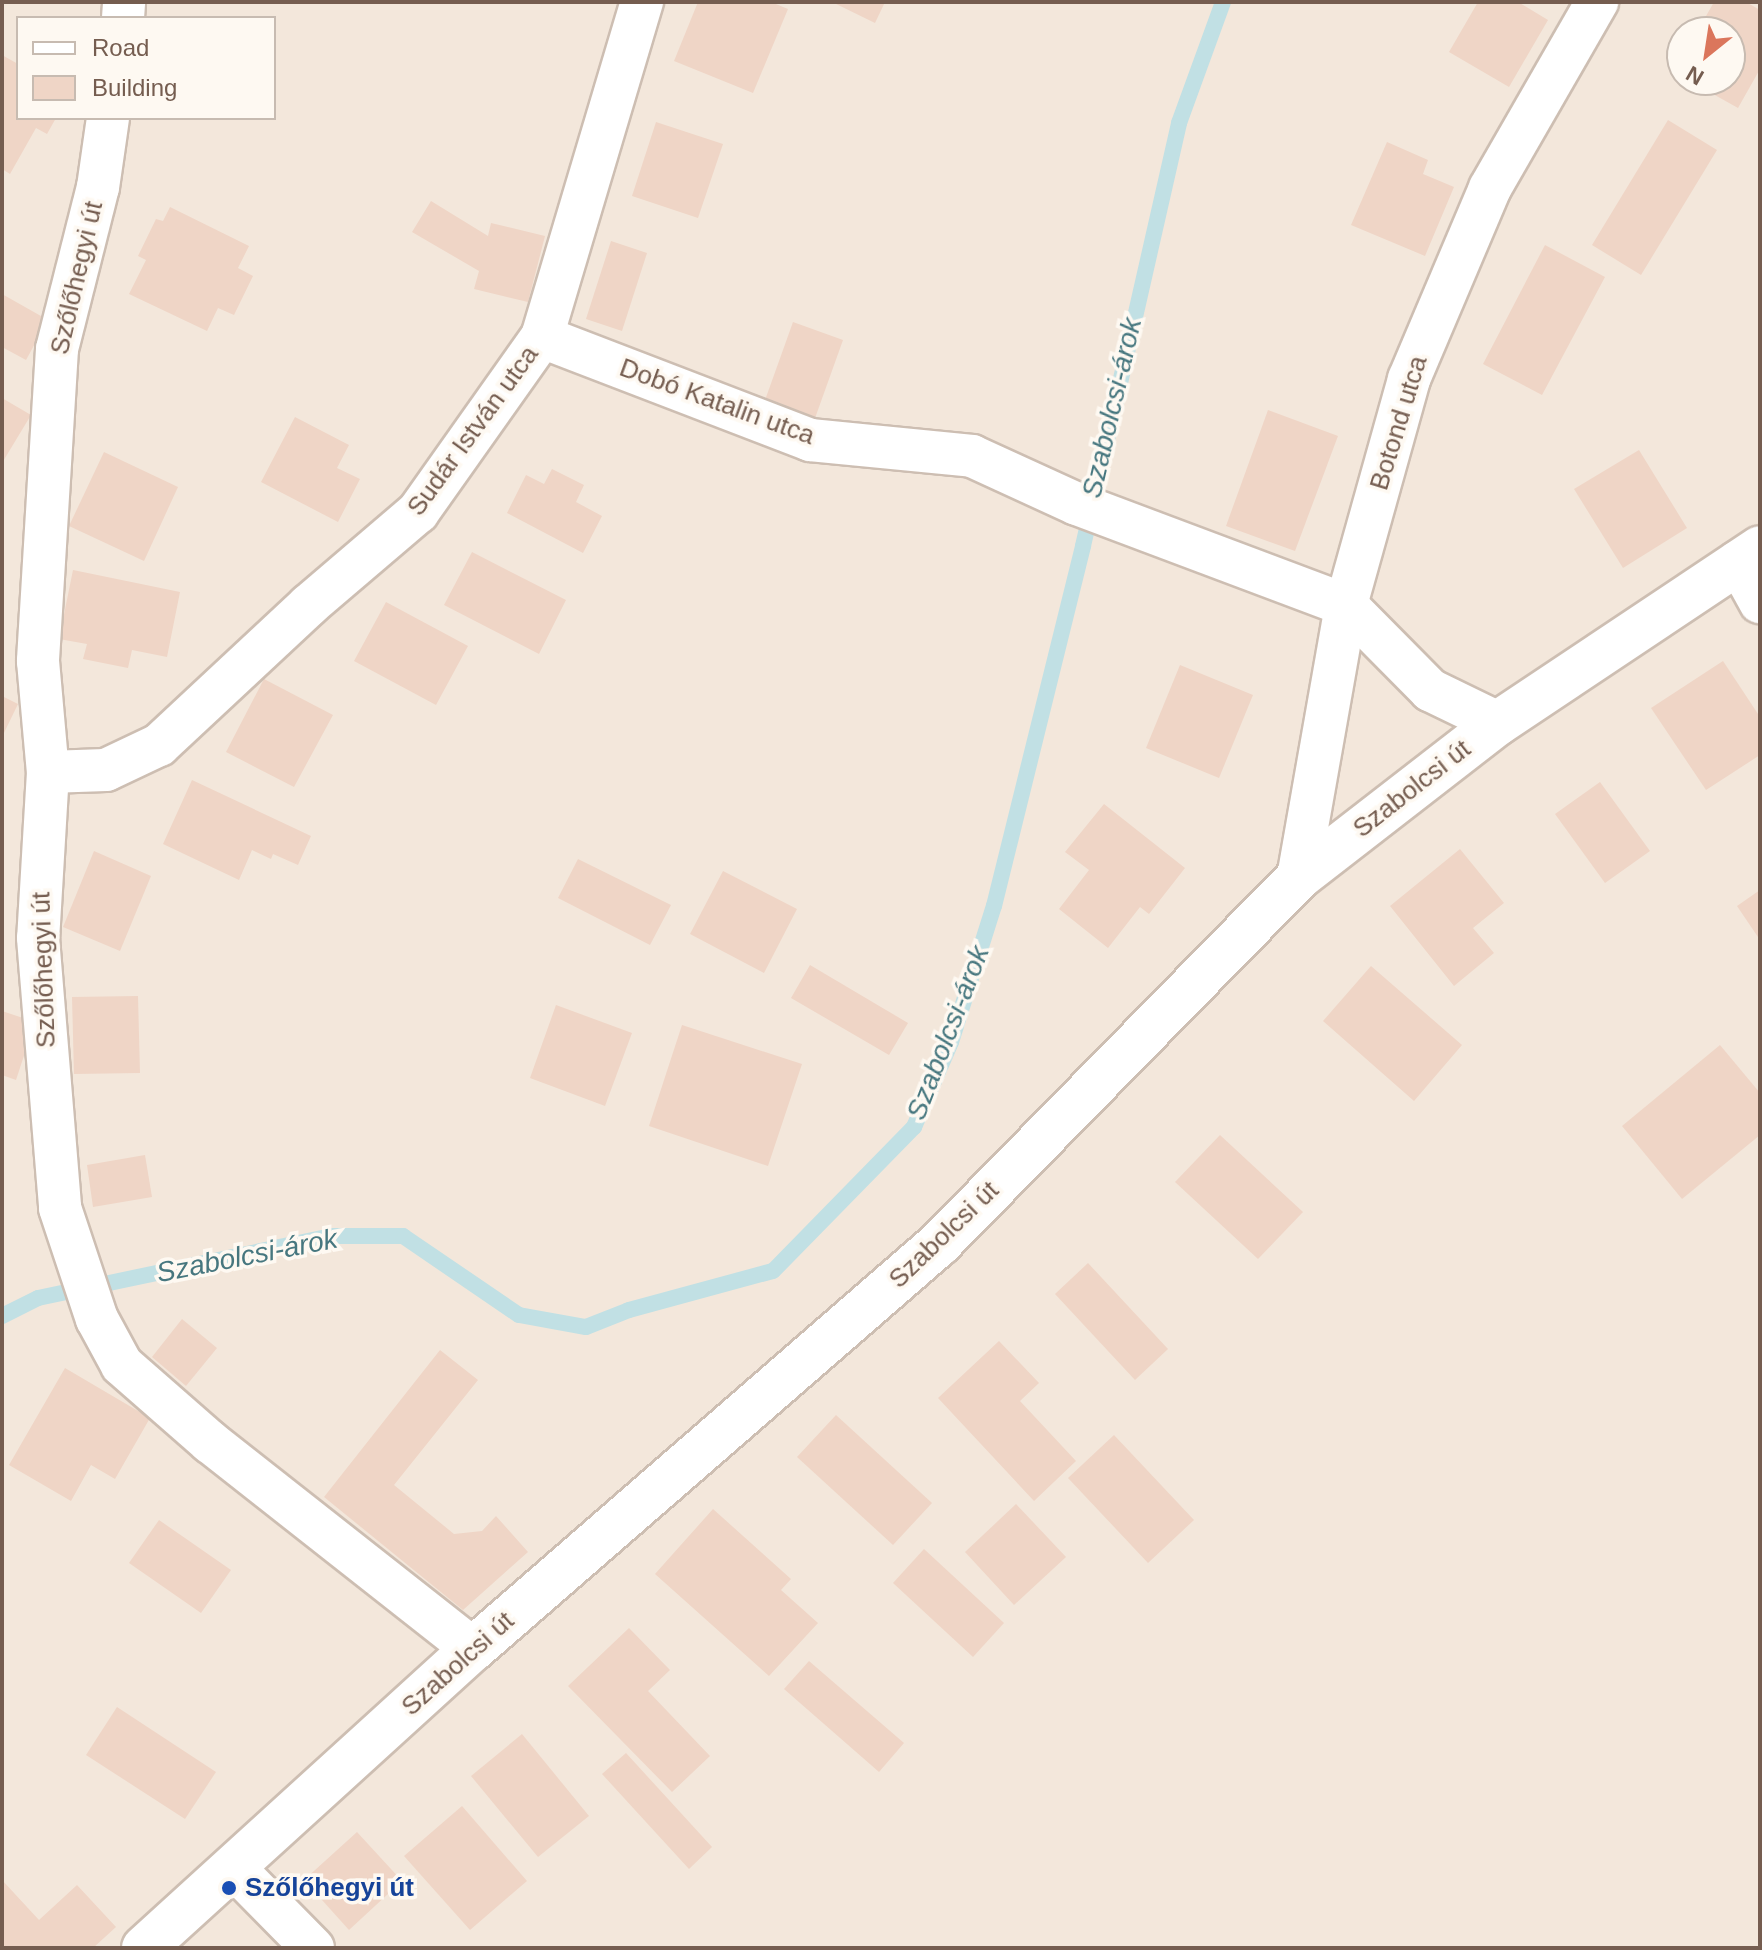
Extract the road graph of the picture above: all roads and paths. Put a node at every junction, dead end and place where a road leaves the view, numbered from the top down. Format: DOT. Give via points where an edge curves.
graph roads {
  1 [pos="642,2"];
  2 [pos="1597,2"];
  3 [pos="108,120"];
  4 [pos="542,337"];
  5 [pos="1749,555"];
  6 [pos="1760,602"];
  7 [pos="1346,605"];
  8 [pos="1498,723"];
  9 [pos="48,772"];
  10 [pos="1298,878"];
  11 [pos="473,1649"];
  12 [pos="233,1867"];
  13 [pos="144,1948"];
  14 [pos="313,1948"];
  1 -- 4 [label="street, Sudár István utca"];
  2 -- 7 [label="street, Botond utca" via="1490,188 1409,379"];
  3 -- 9 [label="street, Szőlőhegyi út" via="98,187 57,349 38,661"];
  4 -- 7 [label="street, Dobó Katalin utca" via="810,440 972,456 1092,509"];
  4 -- 9 [label="street, Sudár István utca" via="418,512 159,745 106,770"];
  5 -- 6 [label="street"];
  5 -- 8 [label="street, Szabolcsi út"];
  7 -- 8 [label="street" via="1430,690"];
  7 -- 10 [label="street, Botond utca"];
  8 -- 10 [label="street, Szabolcsi út"];
  9 -- 11 [label="street, Szőlőhegyi út" via="38,938 60,1208 88,1290 122,1365 210,1442"];
  10 -- 11 [label="street, Szabolcsi út" via="940,1243"];
  11 -- 12 [label="street, Szabolcsi út"];
  12 -- 13 [label="street, Szabolcsi út"];
  12 -- 14 [label="street"];
}
